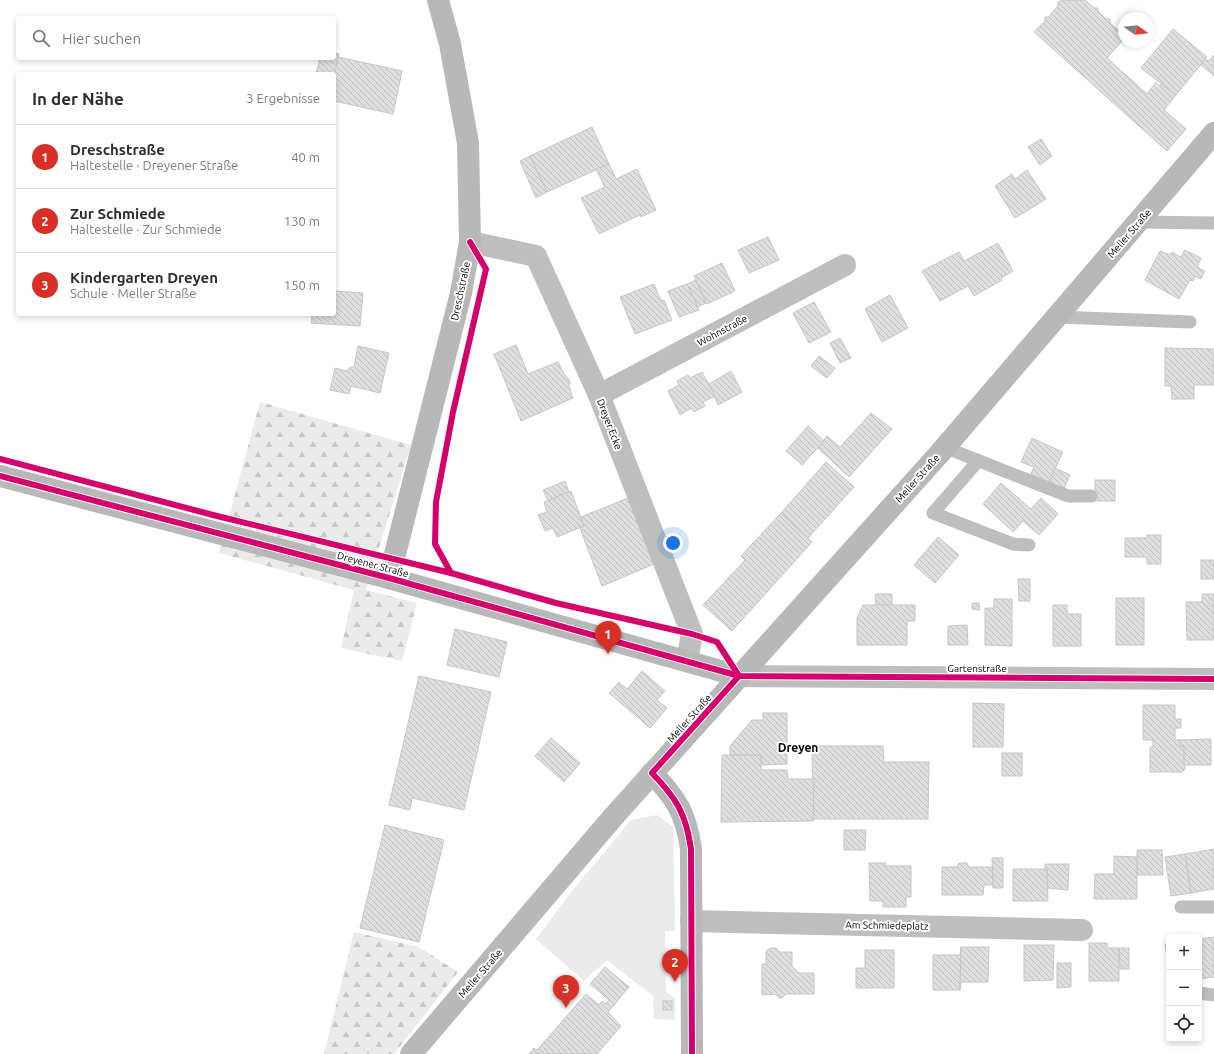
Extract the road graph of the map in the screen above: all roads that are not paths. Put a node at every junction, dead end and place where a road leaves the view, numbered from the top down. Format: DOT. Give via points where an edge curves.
graph roads {
  1 [pos="438,0"];
  2 [pos="1214,134"];
  3 [pos="1138,222"];
  4 [pos="1214,223"];
  5 [pos="470,242"];
  6 [pos="845,265"];
  7 [pos="1057,317"];
  8 [pos="1190,322"];
  9 [pos="598,395"];
  10 [pos="944,447"];
  11 [pos="978,461"];
  12 [pos="0,476"];
  13 [pos="1091,496"];
  14 [pos="1029,545"];
  15 [pos="389,578"];
  16 [pos="687,661"];
  17 [pos="740,676"];
  18 [pos="1214,679"];
  19 [pos="652,773"];
  20 [pos="1181,907"];
  21 [pos="1214,907"];
  22 [pos="691,921"];
  23 [pos="1082,930"];
  24 [pos="1202,993"];
  25 [pos="1214,995"];
  26 [pos="411,1054"];
  27 [pos="692,1054"];
  1 -- 5 [label="street, Dreschstraße" via="450,44 468,143"];
  2 -- 3 [label="street, Meller Straße"];
  3 -- 4 [label="lane"];
  3 -- 7 [label="street, Meller Straße"];
  5 -- 9 [label="street, Dreyer Ecke" via="536,256"];
  5 -- 15 [label="street, Dreschstraße" via="461,293"];
  6 -- 9 [label="street, Wohnstraße"];
  7 -- 8 [label="lane"];
  7 -- 10 [label="street, Meller Straße"];
  9 -- 16 [label="street, Dreyer Ecke" via="692,634"];
  10 -- 11 [label="lane"];
  10 -- 17 [label="street, Meller Straße"];
  11 -- 13 [label="lane" via="1068,496"];
  11 -- 14 [label="lane" via="933,513 1013,544"];
  12 -- 15 [label="street, Dreyener Straße"];
  15 -- 16 [label="street, Dreyener Straße"];
  16 -- 17 [label="street, Dreyener Straße"];
  17 -- 18 [label="street, Gartenstraße"];
  17 -- 19 [label="street, Meller Straße"];
  19 -- 22 [label="street" via="670,792 684,814 689,832"];
  19 -- 26 [label="street, Meller Straße"];
  20 -- 21 [label="lane"];
  22 -- 23 [label="street, Am Schmiedeplatz"];
  22 -- 27 [label="street"];
  24 -- 25 [label="lane"];
}
